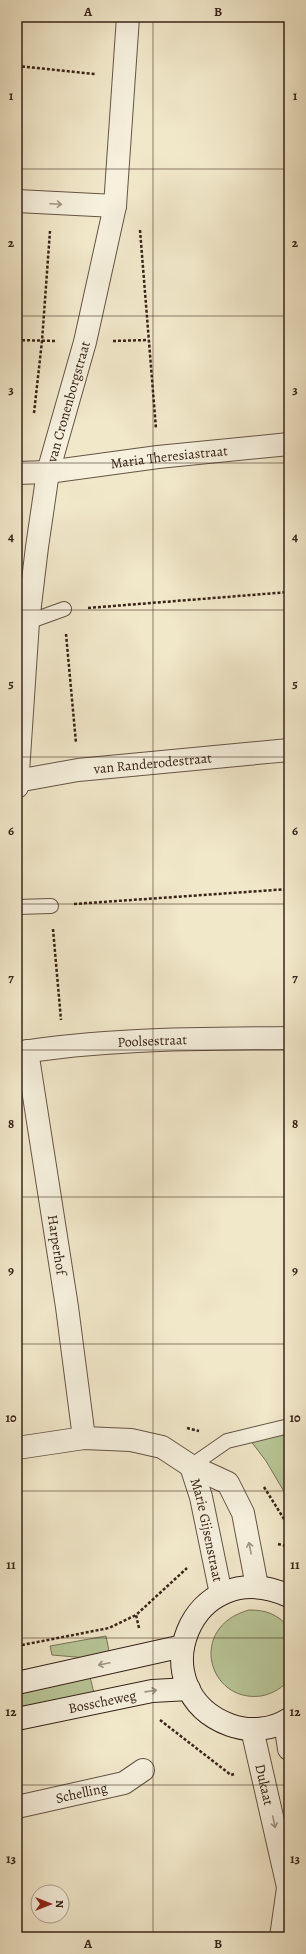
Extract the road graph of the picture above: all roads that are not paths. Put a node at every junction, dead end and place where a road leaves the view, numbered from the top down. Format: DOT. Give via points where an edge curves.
graph roads {
  1 [pos="128,17"];
  2 [pos="17,201"];
  3 [pos="115,206"];
  4 [pos="289,444"];
  5 [pos="48,472"];
  6 [pos="17,473"];
  7 [pos="64,609"];
  8 [pos="28,622"];
  9 [pos="289,750"];
  10 [pos="17,781"];
  11 [pos="17,787"];
  12 [pos="51,906"];
  13 [pos="17,907"];
  14 [pos="289,1038"];
  15 [pos="22,1052"];
  16 [pos="289,1426"];
  17 [pos="84,1438"];
  18 [pos="17,1448"];
  19 [pos="191,1466"];
  20 [pos="257,1586"];
  21 [pos="221,1594"];
  22 [pos="289,1596"];
  23 [pos="183,1646"];
  24 [pos="17,1683"];
  25 [pos="189,1689"];
  26 [pos="17,1719"];
  27 [pos="287,1721"];
  28 [pos="252,1729"];
  29 [pos="289,1750"];
  30 [pos="143,1770"];
  31 [pos="17,1807"];
  32 [pos="288,1884"];
  33 [pos="281,1937"];
  1 -- 3 [label="street, van Cronenborgstraat"];
  2 -- 3 [label="street, one-way"];
  3 -- 5 [label="street, van Cronenborgstraat" via="85,342"];
  4 -- 5 [label="street, Maria Theresiastraat" via="158,457"];
  5 -- 6 [label="street, Maria Theresiastraat"];
  5 -- 8 [label="street, van Cronenborgstraat"];
  7 -- 8 [label="lane"];
  8 -- 10 [label="street, van Cronenborgstraat"];
  9 -- 10 [label="street, van Randerodestraat" via="78,770"];
  10 -- 11 [label="street, van Cronenborgstraat"];
  12 -- 13 [label="lane"];
  14 -- 15 [label="street, Poolsestraat" via="181,1039 64,1046"];
  15 -- 17 [label="street, Harperhof" via="67,1307"];
  16 -- 19 [label="lane" via="226,1441"];
  17 -- 18 [label="street, Marie Gijsenstraat"];
  17 -- 19 [label="street, Marie Gijsenstraat" via="131,1440 162,1447"];
  20 -- 19 [label="street, Marie Gijsenstraat, one-way" via="243,1513 228,1483"];
  19 -- 21 [label="street, Marie Gijsenstraat" via="201,1497"];
  20 -- 21 [label="street" via="238,1588"];
  20 -- 22 [label="street" via="274,1589"];
  21 -- 23 [label="street" via="202,1607 190,1625"];
  23 -- 24 [label="street, one-way"];
  23 -- 25 [label="street" via="183,1668"];
  26 -- 25 [label="street, Bosscheweg, one-way" via="152,1691"];
  25 -- 28 [label="street" via="203,1708 222,1722"];
  27 -- 28 [label="street" via="269,1728"];
  27 -- 29 [label="street"];
  28 -- 32 [label="street, Dukaat, one-way"];
  30 -- 31 [label="street, Schelling" via="124,1783"];
  32 -- 33 [label="street, Dukaat"];
}
